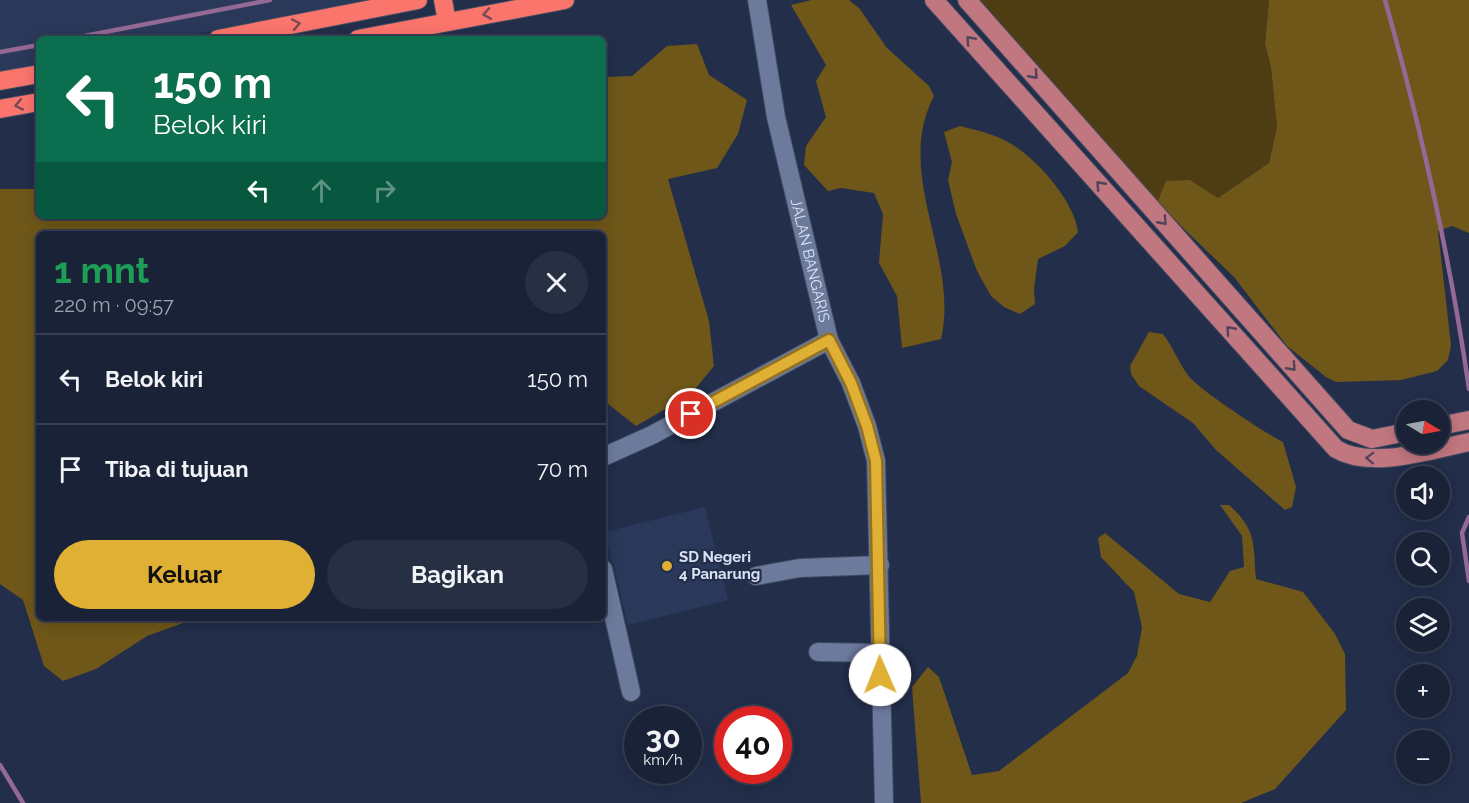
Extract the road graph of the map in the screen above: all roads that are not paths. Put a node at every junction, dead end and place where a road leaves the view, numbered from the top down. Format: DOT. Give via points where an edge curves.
graph roads {
  1 [pos="418,0"];
  2 [pos="443,0"];
  3 [pos="565,0"];
  4 [pos="757,0"];
  5 [pos="934,0"];
  6 [pos="967,0"];
  7 [pos="447,21"];
  8 [pos="233,36"];
  9 [pos="373,36"];
  10 [pos="36,75"];
  11 [pos="0,81"];
  12 [pos="36,103"];
  13 [pos="0,109"];
  14 [pos="829,340"];
  15 [pos="1469,420"];
  16 [pos="1450,424"];
  17 [pos="1396,434"];
  18 [pos="1469,442"];
  19 [pos="606,456"];
  20 [pos="880,565"];
  21 [pos="756,576"];
  22 [pos="606,581"];
  23 [pos="818,652"];
  24 [pos="880,653"];
  25 [pos="631,692"];
  26 [pos="884,803"];
  8 -- 1 [label="highway, one-way"];
  2 -- 7 [label="highway"];
  3 -- 7 [label="highway, one-way"];
  4 -- 14 [label="street, JALAN BANGARIS" via="776,117"];
  18 -- 5 [label="main road, one-way" via="1375,460 1348,456 1336,449"];
  6 -- 17 [label="main road, one-way" via="1348,430 1372,439"];
  7 -- 9 [label="highway"];
  10 -- 11 [label="highway"];
  12 -- 13 [label="highway, one-way"];
  14 -- 19 [label="street"];
  14 -- 20 [label="street, JALAN BANGARIS" via="851,383 874,449"];
  15 -- 16 [label="main road"];
  20 -- 21 [label="street" via="800,568"];
  20 -- 24 [label="street, JALAN BANGARIS"];
  22 -- 25 [label="street"];
  23 -- 24 [label="street"];
  24 -- 26 [label="street, JALAN BANGARIS"];
}
